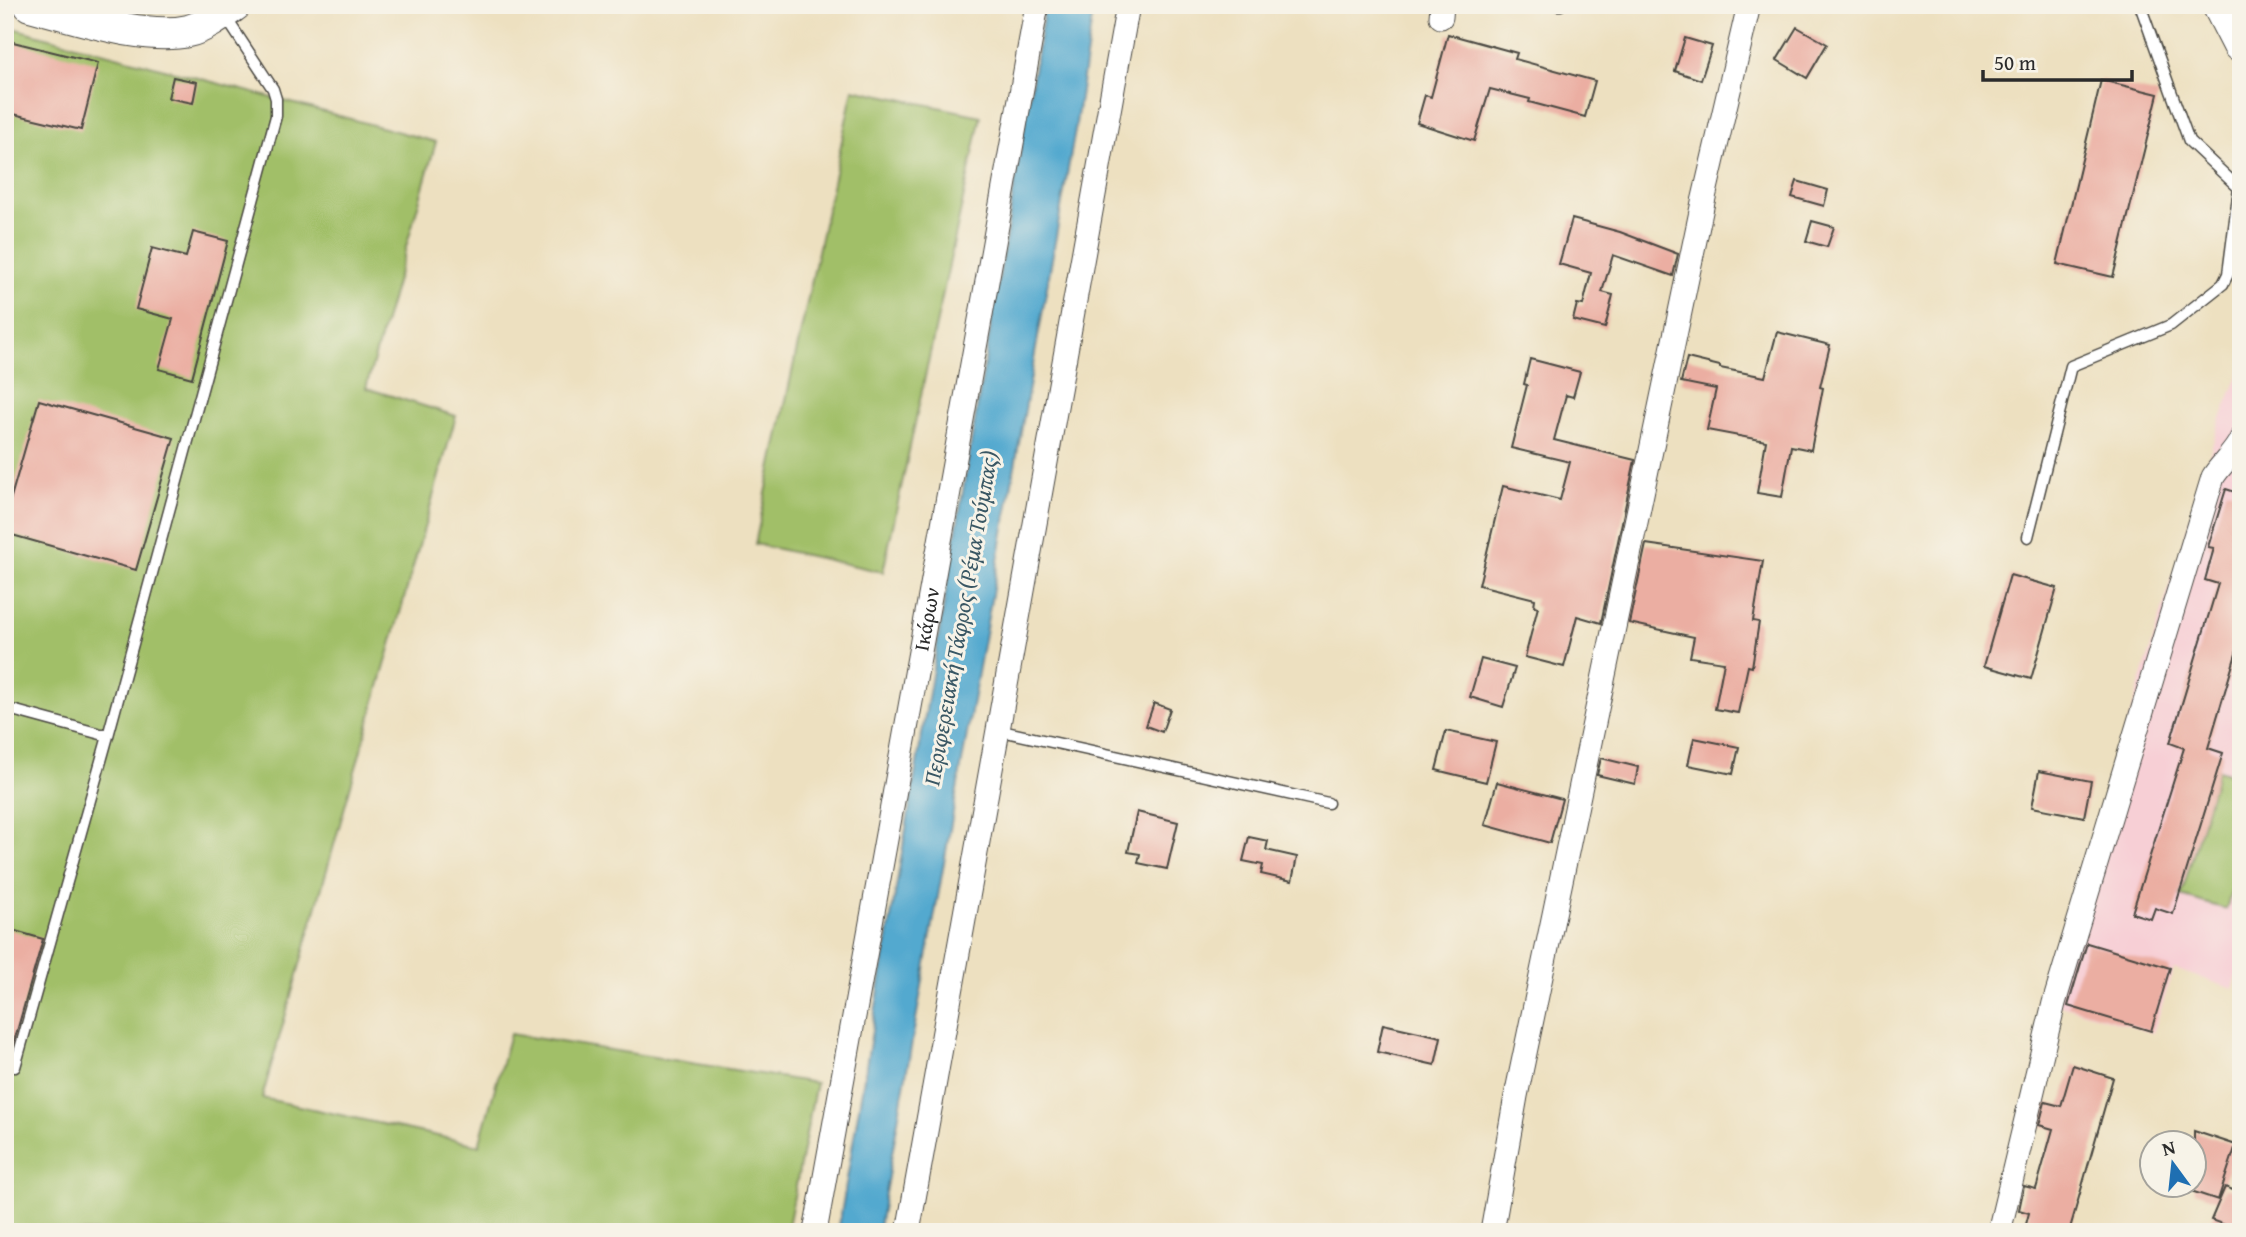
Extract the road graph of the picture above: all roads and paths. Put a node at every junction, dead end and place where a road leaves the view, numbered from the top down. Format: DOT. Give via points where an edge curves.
graph roads {
  1 [pos="30,5"];
  2 [pos="1037,5"];
  3 [pos="1128,5"];
  4 [pos="1749,5"];
  5 [pos="2140,5"];
  6 [pos="2221,5"];
  7 [pos="229,9"];
  8 [pos="76,11"];
  9 [pos="2241,44"];
  10 [pos="2241,439"];
  11 [pos="2028,537"];
  12 [pos="5,708"];
  13 [pos="997,730"];
  14 [pos="107,736"];
  15 [pos="1328,803"];
  16 [pos="15,1067"];
  17 [pos="815,1232"];
  18 [pos="908,1232"];
  19 [pos="1492,1232"];
  20 [pos="1999,1232"];
  1 -- 8 [label="main road"];
  2 -- 17 [label="street, Ικάρων"];
  3 -- 13 [label="street"];
  4 -- 19 [label="street" via="1703,202 1516,1096"];
  5 -- 11 [label="lane" via="2189,141 2239,188 2228,274 2223,284 2171,325 2071,366"];
  6 -- 9 [label="main road"];
  7 -- 8 [label="main road" via="191,30 172,33 118,27"];
  7 -- 14 [label="lane" via="273,89 276,116"];
  10 -- 20 [label="street" via="2213,477 2103,837 2037,1064"];
  12 -- 14 [label="lane"];
  13 -- 15 [label="lane"];
  13 -- 18 [label="street"];
  14 -- 16 [label="lane"];
}
